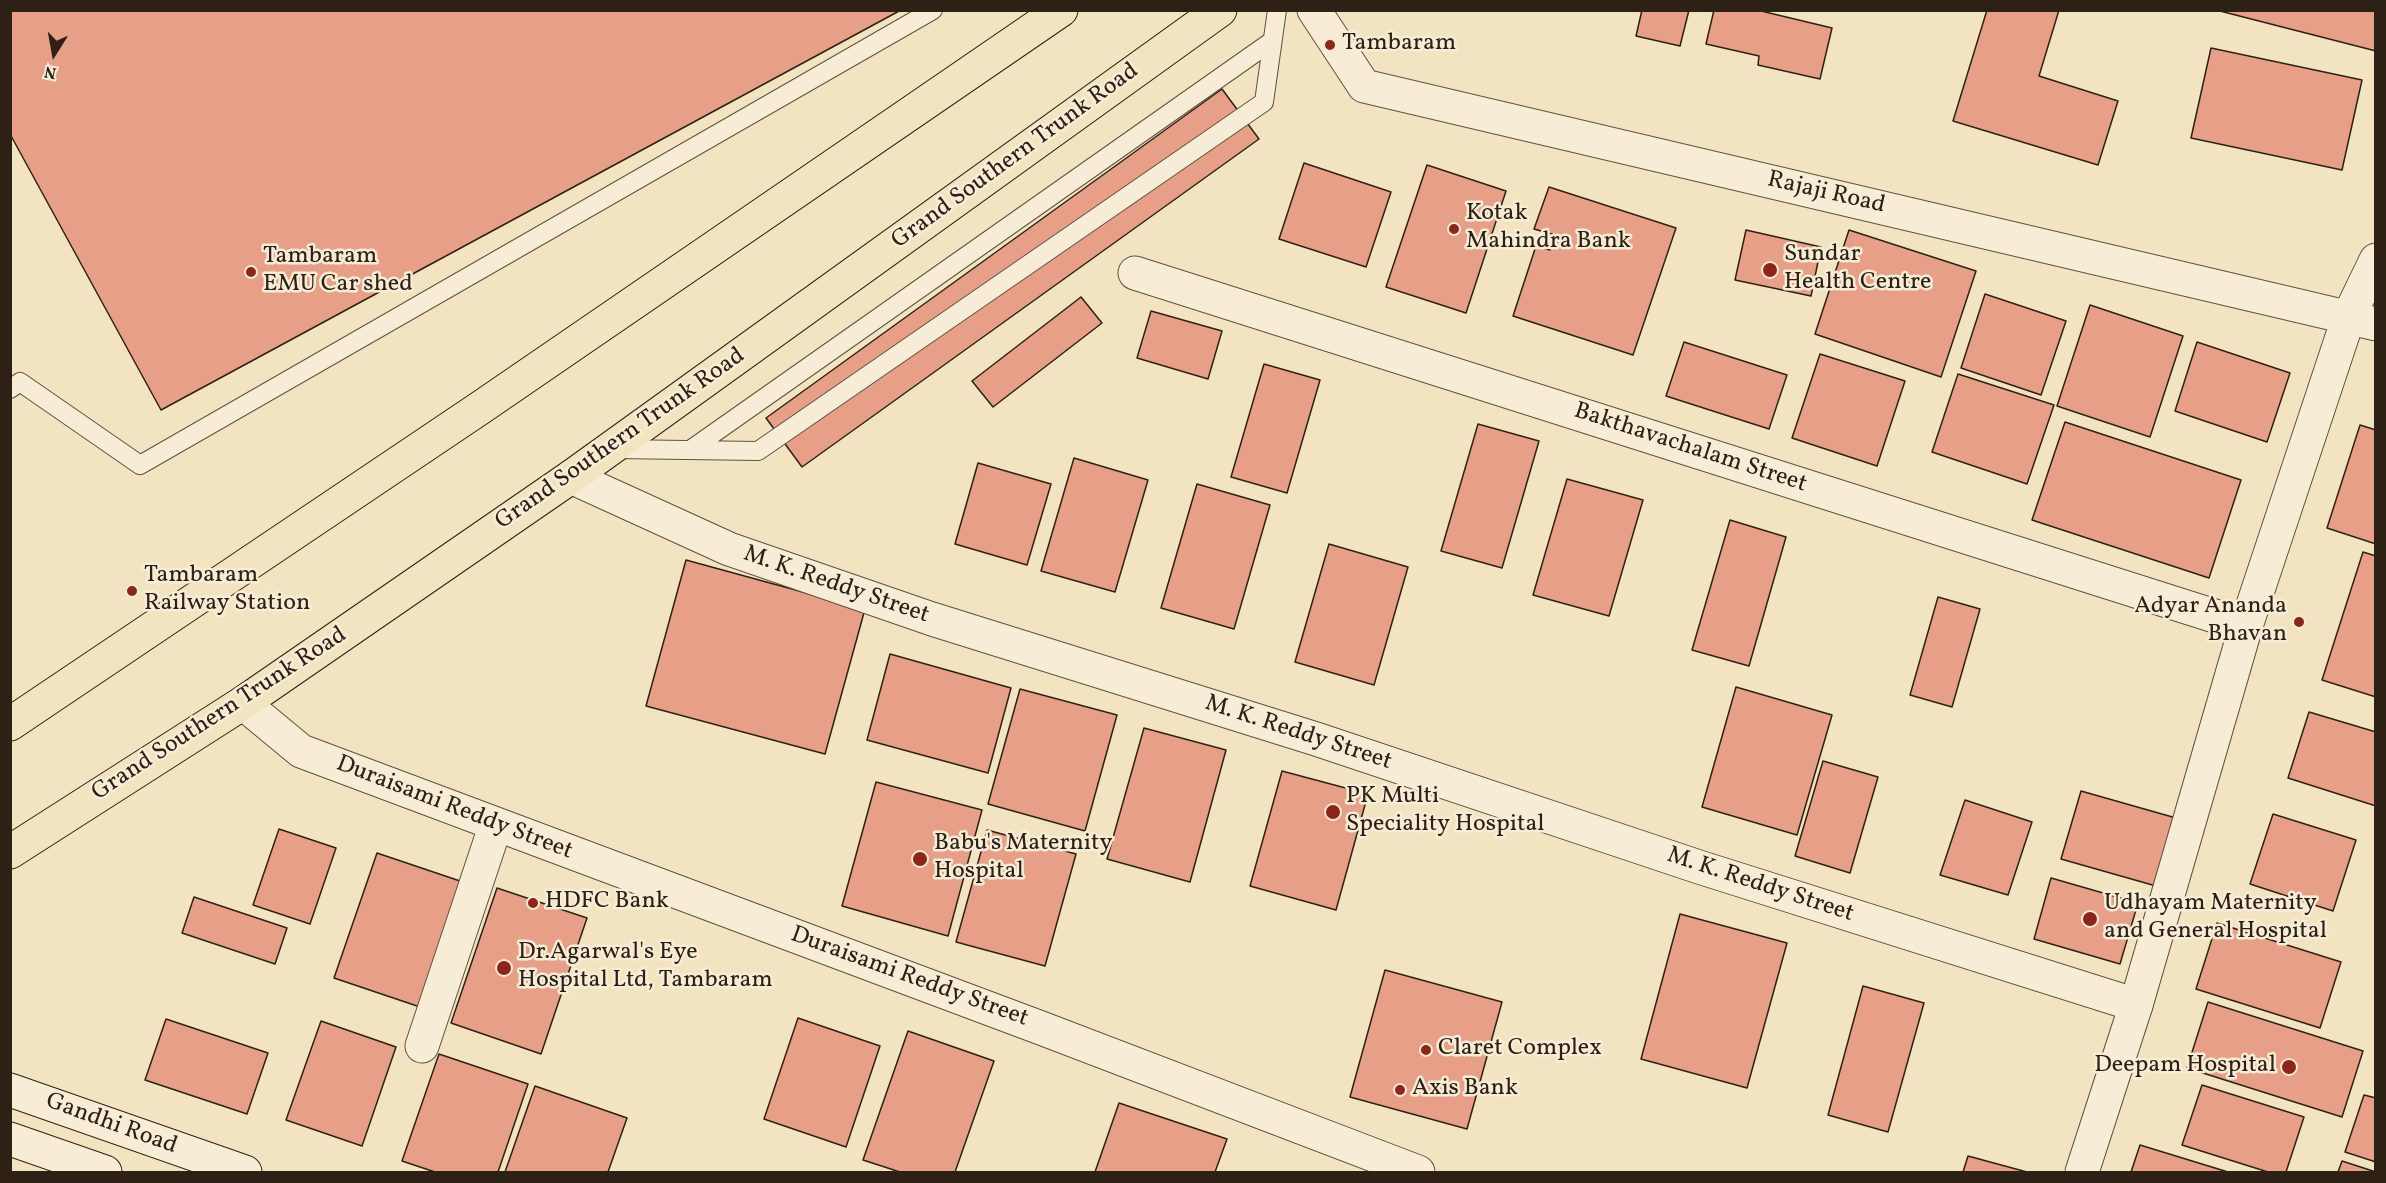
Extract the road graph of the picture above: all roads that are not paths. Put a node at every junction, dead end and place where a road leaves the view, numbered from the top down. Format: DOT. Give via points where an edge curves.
graph roads {
  1 [pos="933,10"];
  2 [pos="1220,10"];
  3 [pos="1277,10"];
  4 [pos="1314,10"];
  5 [pos="1045,15"];
  6 [pos="1272,41"];
  7 [pos="2376,260"];
  8 [pos="1134,273"];
  9 [pos="2362,320"];
  10 [pos="10,390"];
  11 [pos="611,449"];
  12 [pos="690,450"];
  13 [pos="571,477"];
  14 [pos="2246,626"];
  15 [pos="243,703"];
  16 [pos="10,724"];
  17 [pos="496,824"];
  18 [pos="10,852"];
  19 [pos="2136,1005"];
  20 [pos="422,1046"];
  21 [pos="10,1089"];
  22 [pos="10,1139"];
  23 [pos="105,1173"];
  24 [pos="245,1173"];
  25 [pos="1418,1173"];
  26 [pos="2082,1173"];
  1 -- 10 [label="lane" via="140,465 20,382"];
  2 -- 11 [label="main road, Grand Southern Trunk Road"];
  3 -- 6 [label="lane"];
  4 -- 9 [label="street, Rajaji Road" via="1364,86"];
  5 -- 16 [label="main road" via="480,408"];
  6 -- 12 [label="lane"];
  6 -- 12 [label="lane" via="1264,102 758,451"];
  7 -- 9 [label="street"];
  8 -- 14 [label="street, Bakthavachalam Street"];
  9 -- 14 [label="street"];
  11 -- 12 [label="lane"];
  11 -- 13 [label="main road, Grand Southern Trunk Road"];
  13 -- 15 [label="main road, Grand Southern Trunk Road"];
  13 -- 19 [label="street, M. K. Reddy Street" via="729,549 932,619"];
  14 -- 19 [label="street"];
  15 -- 17 [label="street, Duraisami Reddy Street" via="301,751"];
  15 -- 18 [label="main road, Grand Southern Trunk Road"];
  17 -- 20 [label="street"];
  17 -- 25 [label="street, Duraisami Reddy Street"];
  19 -- 26 [label="street"];
  21 -- 24 [label="street, Gandhi Road"];
  22 -- 23 [label="street, Gandhi Road"];
}
